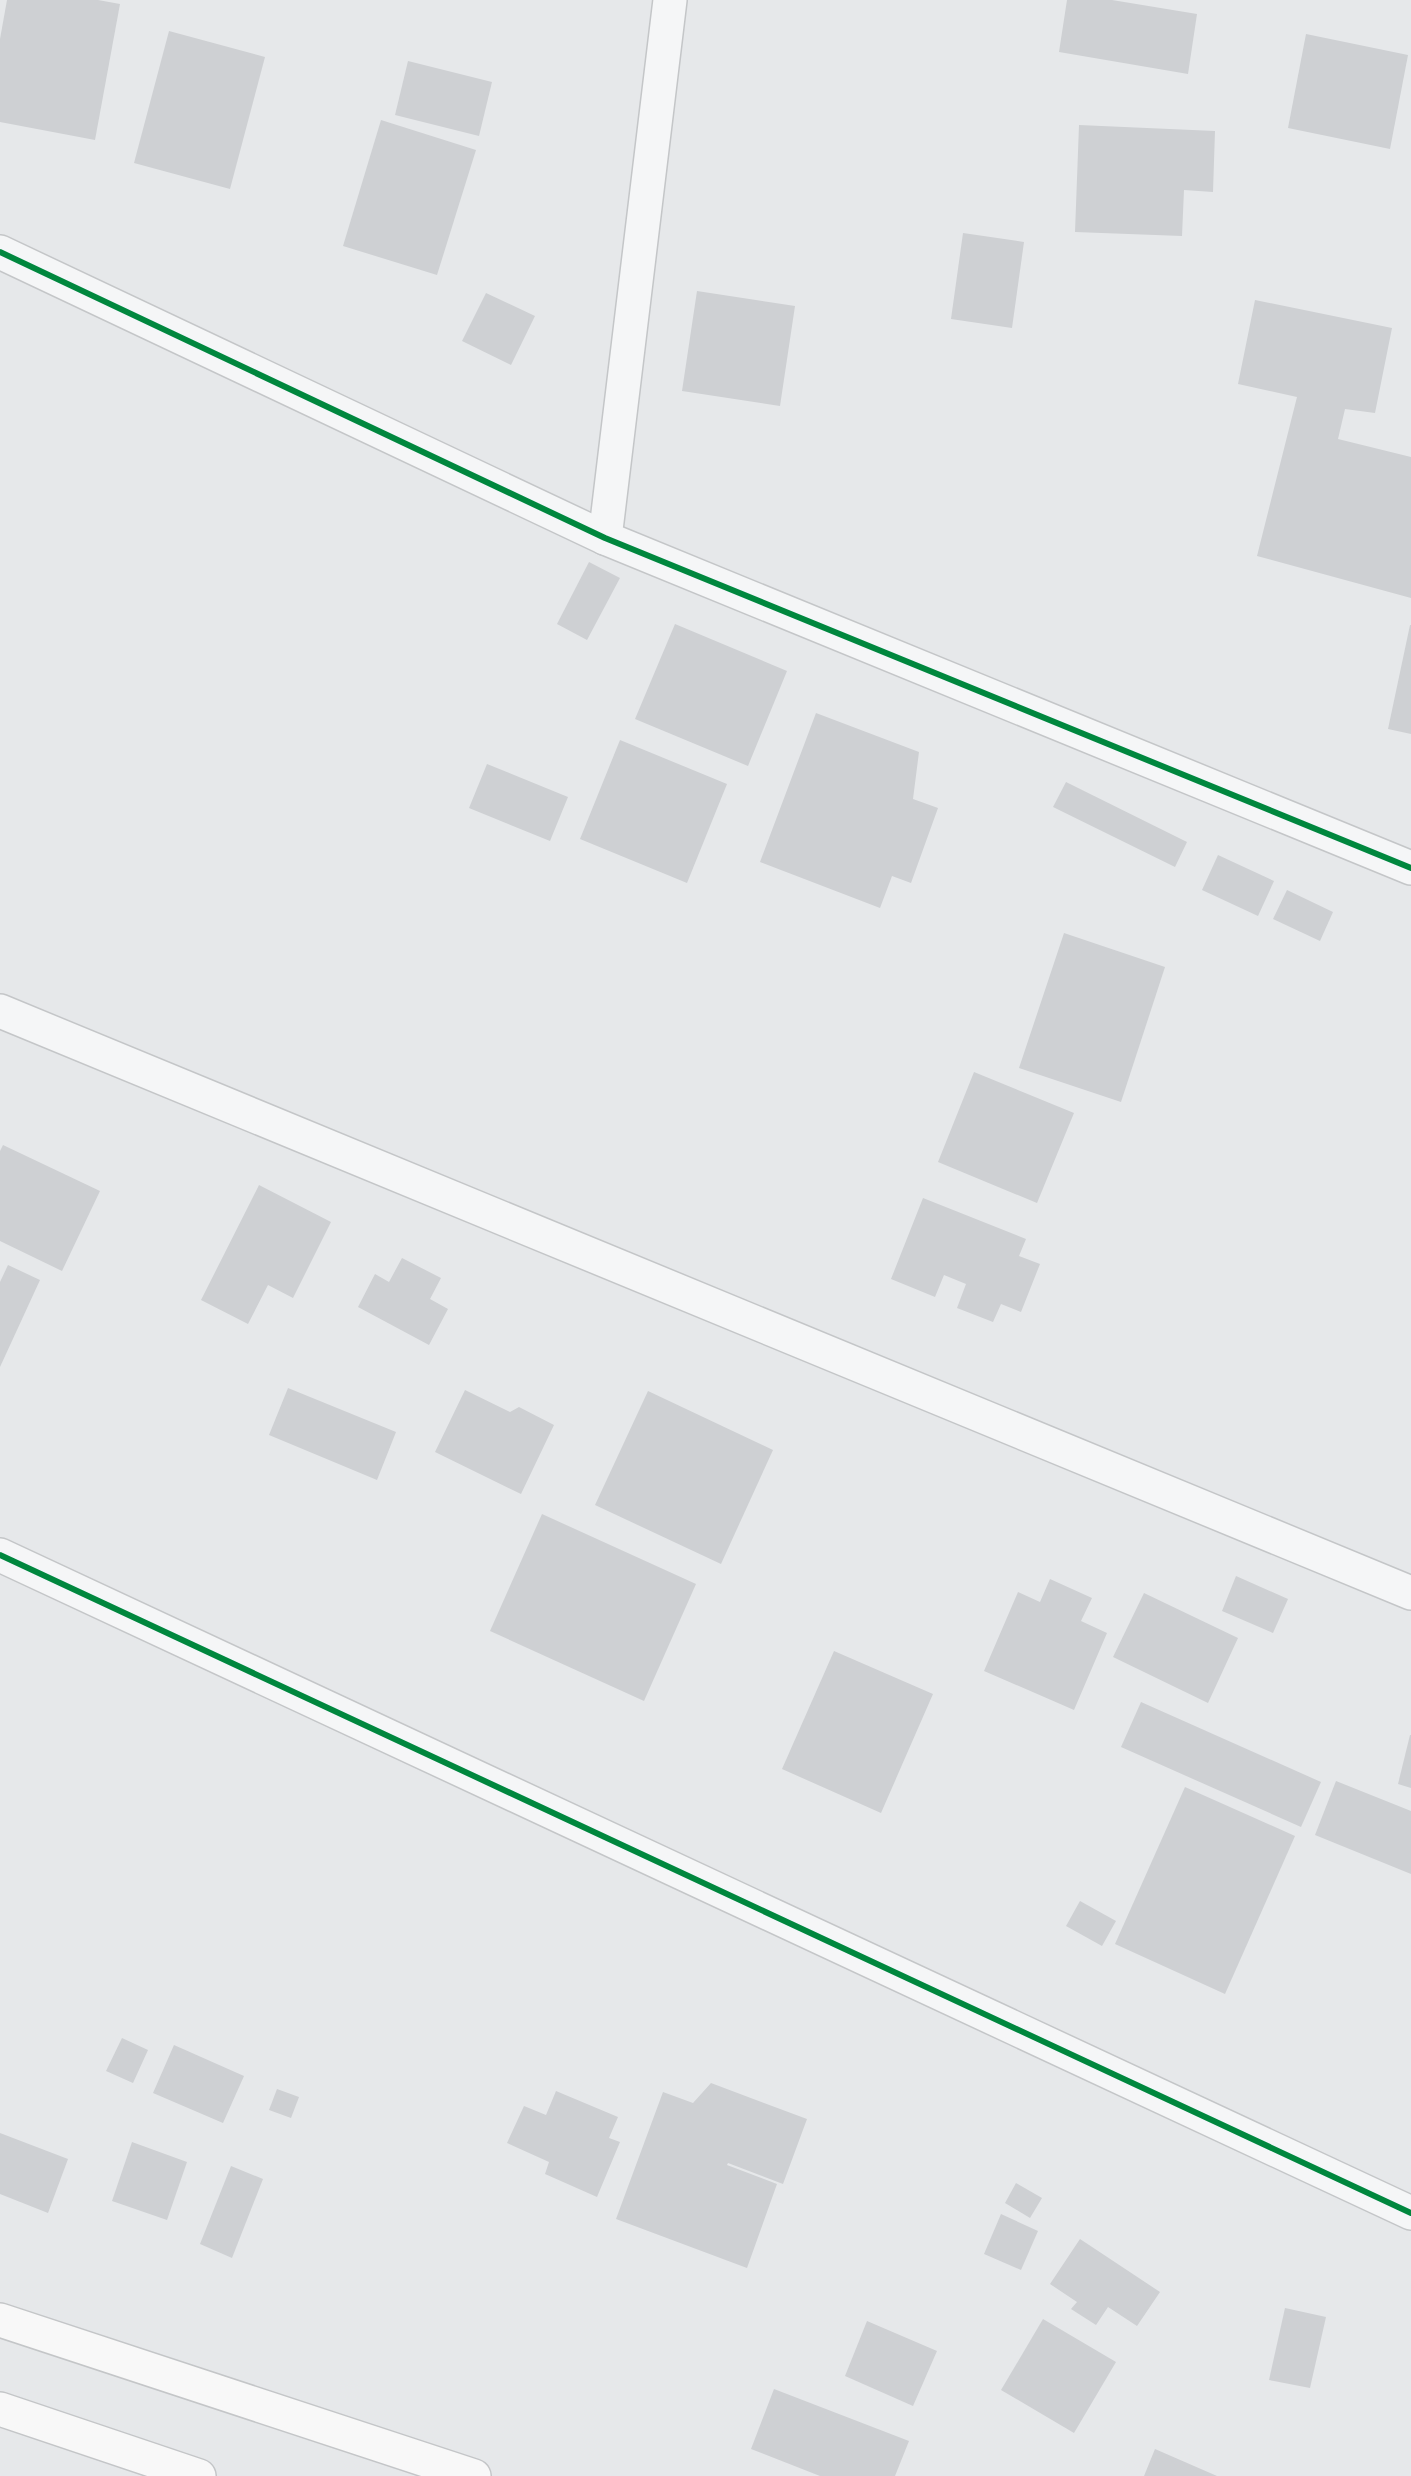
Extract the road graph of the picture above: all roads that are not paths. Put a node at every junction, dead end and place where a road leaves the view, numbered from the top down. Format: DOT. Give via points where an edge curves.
graph roads {
  1 [pos="670,0"];
  2 [pos="0,252"];
  3 [pos="605,538"];
  4 [pos="1411,868"];
  5 [pos="0,1011"];
  6 [pos="0,1555"];
  7 [pos="1411,1593"];
  8 [pos="1411,2213"];
  9 [pos="0,2320"];
  10 [pos="0,2409"];
  11 [pos="199,2476"];
  12 [pos="474,2476"];
  1 -- 3 [label="street"];
  2 -- 3 [label="street"];
  3 -- 4 [label="street"];
  5 -- 7 [label="street"];
  6 -- 8 [label="street"];
  9 -- 12 [label="main road"];
  10 -- 11 [label="main road"];
}
